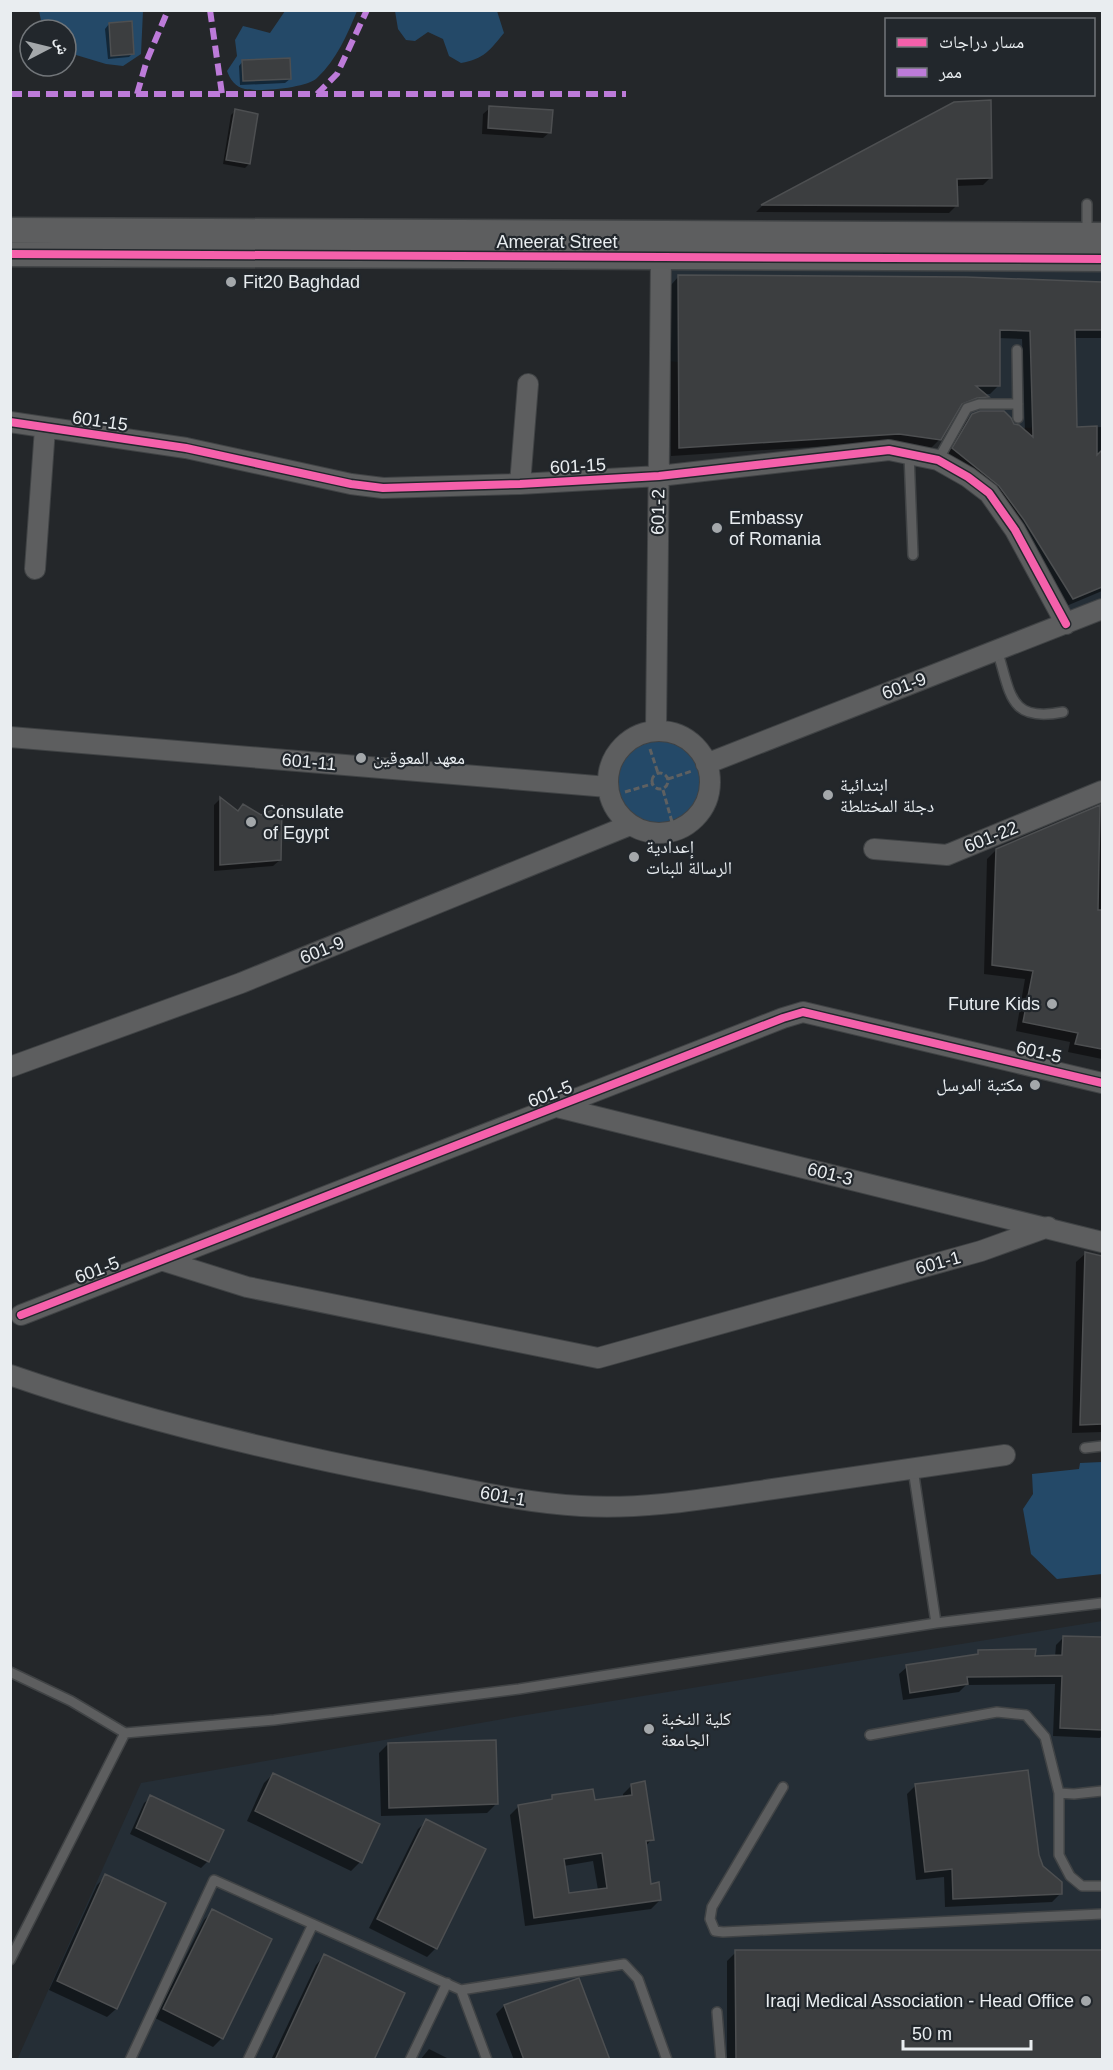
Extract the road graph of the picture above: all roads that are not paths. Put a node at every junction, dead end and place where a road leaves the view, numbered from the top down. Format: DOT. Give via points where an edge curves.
graph roads {
  1 [pos="1087,204"];
  2 [pos="10,230"];
  3 [pos="1095,235"];
  4 [pos="10,254"];
  5 [pos="661,257"];
  6 [pos="1102,259"];
  7 [pos="1017,350"];
  8 [pos="528,384"];
  9 [pos="1018,404"];
  10 [pos="1018,418"];
  11 [pos="10,422"];
  12 [pos="45,428"];
  13 [pos="909,454"];
  14 [pos="938,460"];
  15 [pos="659,476"];
  16 [pos="520,484"];
  17 [pos="913,555"];
  18 [pos="35,569"];
  19 [pos="1102,609"];
  20 [pos="1066,624"];
  21 [pos="997,650"];
  22 [pos="1063,712"];
  23 [pos="10,736"];
  24 [pos="652,736"];
  25 [pos="703,766"];
  26 [pos="613,790"];
  27 [pos="1102,791"];
  28 [pos="630,825"];
  29 [pos="874,849"];
  30 [pos="10,1067"];
  31 [pos="1102,1083"];
  32 [pos="558,1107"];
  33 [pos="1048,1227"];
  34 [pos="1102,1242"];
  35 [pos="161,1260"];
  36 [pos="21,1315"];
  37 [pos="10,1375"];
  38 [pos="1102,1446"];
  39 [pos="1085,1448"];
  40 [pos="1005,1455"];
  41 [pos="913,1468"];
  42 [pos="1102,1603"];
  43 [pos="936,1623"];
  44 [pos="10,1672"];
  45 [pos="125,1733"];
  46 [pos="870,1735"];
  47 [pos="783,1786"];
  48 [pos="1102,1791"];
  49 [pos="1059,1793"];
  50 [pos="1102,1886"];
  51 [pos="1102,1914"];
  52 [pos="313,1924"];
  53 [pos="10,1960"];
  54 [pos="447,1983"];
  55 [pos="461,1990"];
  56 [pos="717,2012"];
  57 [pos="130,2060"];
  58 [pos="249,2060"];
  59 [pos="410,2060"];
  60 [pos="487,2060"];
  61 [pos="667,2060"];
  62 [pos="721,2060"];
  1 -- 3 [label="lane"];
  2 -- 3 [label="street, Ameerat Street"];
  4 -- 5 [label="street, Ameerat Street"];
  5 -- 6 [label="street, Ameerat Street"];
  5 -- 15 [label="street, 601-2"];
  7 -- 9 [label="lane"];
  8 -- 16 [label="street"];
  9 -- 10 [label="lane"];
  9 -- 14 [label="lane" via="979,404 967,408"];
  11 -- 12 [label="street, 601-15"];
  12 -- 16 [label="street, 601-15" via="186,448 383,488"];
  12 -- 18 [label="street"];
  13 -- 14 [label="street, 601-15"];
  13 -- 15 [label="street, 601-15" via="889,450"];
  13 -- 17 [label="lane"];
  14 -- 20 [label="street, 601-15" via="988,492 1016,530"];
  15 -- 16 [label="street, 601-15"];
  15 -- 24 [label="street, 601-2"];
  19 -- 20 [label="street, 601-9"];
  20 -- 21 [label="street, 601-9"];
  21 -- 22 [label="lane" via="1015,704 1028,714"];
  21 -- 25 [label="street, 601-9"];
  23 -- 26 [label="street, 601-11"];
  24 -- 25 [label="street" via="672,733 687,739 699,750"];
  24 -- 26 [label="street" via="637,736 620,749 610,767"];
  25 -- 28 [label="street" via="710,780 708,796 691,823 660,834"];
  26 -- 28 [label="street" via="611,801"];
  27 -- 29 [label="street, 601-22" via="947,855"];
  28 -- 30 [label="street, 601-9" via="241,983"];
  31 -- 32 [label="street, 601-5" via="803,1012"];
  32 -- 33 [label="street, 601-3"];
  32 -- 35 [label="street, 601-5"];
  33 -- 34 [label="street, 601-3"];
  33 -- 35 [label="street, 601-1" via="981,1251 598,1358 247,1287"];
  35 -- 36 [label="street, 601-5"];
  37 -- 41 [label="street, 601-1" via="144,1417 328,1462 526,1501 637,1506"];
  38 -- 39 [label="lane"];
  40 -- 41 [label="street, 601-1"];
  41 -- 43 [label="lane"];
  42 -- 43 [label="lane"];
  43 -- 45 [label="lane" via="519,1689 274,1720"];
  44 -- 45 [label="lane"];
  45 -- 53 [label="lane"];
  46 -- 49 [label="lane" via="998,1712 1026,1715 1045,1737"];
  47 -- 51 [label="lane" via="712,1907 710,1919 715,1931"];
  48 -- 49 [label="lane"];
  49 -- 50 [label="lane" via="1059,1855 1082,1886"];
  52 -- 54 [label="lane"];
  52 -- 57 [label="lane" via="214,1880"];
  52 -- 58 [label="lane"];
  54 -- 55 [label="lane"];
  54 -- 59 [label="lane"];
  55 -- 60 [label="lane"];
  55 -- 61 [label="lane" via="624,1964 638,1979"];
  56 -- 62 [label="lane"];
}
